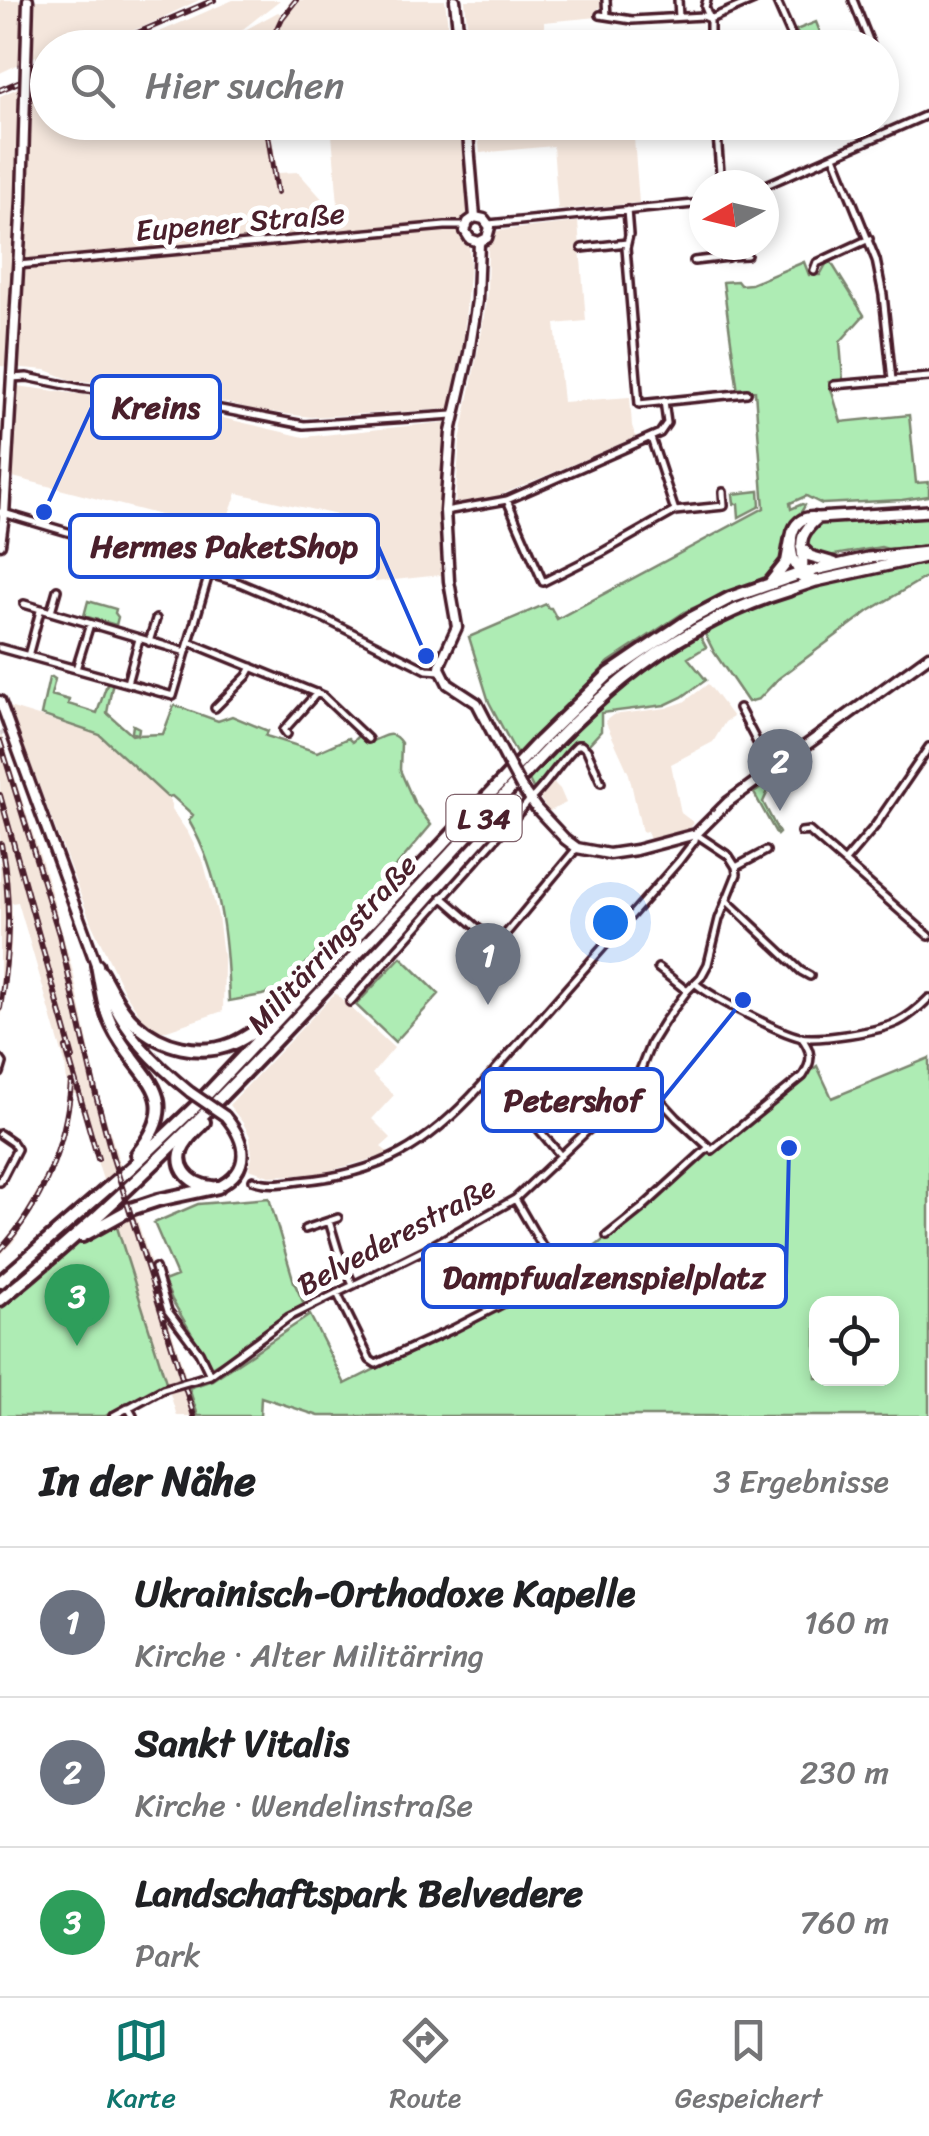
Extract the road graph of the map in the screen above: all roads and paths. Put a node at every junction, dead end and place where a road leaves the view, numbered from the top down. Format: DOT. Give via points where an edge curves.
graph roads {
  1 [pos="28,0"];
  2 [pos="455,0"];
  3 [pos="606,0"];
  4 [pos="678,0"];
  5 [pos="706,0"];
  6 [pos="754,0"];
  7 [pos="776,0"];
  8 [pos="853,0"];
  9 [pos="736,4"];
  10 [pos="679,17"];
  11 [pos="710,20"];
  12 [pos="458,30"];
  13 [pos="710,30"];
  14 [pos="789,30"];
  15 [pos="865,30"];
  16 [pos="929,114"];
  17 [pos="899,127"];
  18 [pos="468,140"];
  19 [pos="717,140"];
  20 [pos="870,140"];
  21 [pos="834,156"];
  22 [pos="720,170"];
  23 [pos="779,180"];
  24 [pos="689,204"];
  25 [pos="627,210"];
  26 [pos="475,217"];
  27 [pos="489,224"];
  28 [pos="466,226"];
  29 [pos="869,239"];
  30 [pos="479,242"];
  31 [pos="627,244"];
  32 [pos="582,248"];
  33 [pos="701,260"];
  34 [pos="694,261"];
  35 [pos="18,265"];
  36 [pos="814,270"];
  37 [pos="929,377"];
  38 [pos="0,378"];
  39 [pos="11,378"];
  40 [pos="892,380"];
  41 [pos="834,385"];
  42 [pos="748,392"];
  43 [pos="664,401"];
  44 [pos="454,415"];
  45 [pos="650,437"];
  46 [pos="723,492"];
  47 [pos="507,500"];
  48 [pos="929,509"];
  49 [pos="445,510"];
  50 [pos="674,511"];
  51 [pos="2,514"];
  52 [pos="0,544"];
  53 [pos="796,544"];
  54 [pos="929,554"];
  55 [pos="837,564"];
  56 [pos="209,574"];
  57 [pos="802,574"];
  58 [pos="816,581"];
  59 [pos="769,584"];
  60 [pos="57,590"];
  61 [pos="788,590"];
  62 [pos="24,604"];
  63 [pos="41,609"];
  64 [pos="51,612"];
  65 [pos="156,619"];
  66 [pos="90,624"];
  67 [pos="139,639"];
  68 [pos="150,642"];
  69 [pos="190,642"];
  70 [pos="0,648"];
  71 [pos="186,652"];
  72 [pos="28,656"];
  73 [pos="929,656"];
  74 [pos="252,667"];
  75 [pos="76,669"];
  76 [pos="441,672"];
  77 [pos="127,683"];
  78 [pos="317,693"];
  79 [pos="0,700"];
  80 [pos="215,708"];
  81 [pos="739,708"];
  82 [pos="360,731"];
  83 [pos="286,734"];
  84 [pos="368,739"];
  85 [pos="351,740"];
  86 [pos="929,747"];
  87 [pos="772,772"];
  88 [pos="601,782"];
  89 [pos="530,800"];
  90 [pos="801,832"];
  91 [pos="696,834"];
  92 [pos="578,848"];
  93 [pos="766,850"];
  94 [pos="845,861"];
  95 [pos="736,867"];
  96 [pos="442,897"];
  97 [pos="726,900"];
  98 [pos="504,936"];
  99 [pos="929,936"];
  100 [pos="496,944"];
  101 [pos="97,966"];
  102 [pos="658,968"];
  103 [pos="810,976"];
  104 [pos="695,983"];
  105 [pos="687,990"];
  106 [pos="929,998"];
  107 [pos="350,1002"];
  108 [pos="282,1016"];
  109 [pos="801,1037"];
  110 [pos="820,1038"];
  111 [pos="810,1053"];
  112 [pos="0,1060"];
  113 [pos="0,1073"];
  114 [pos="639,1077"];
  115 [pos="224,1096"];
  116 [pos="530,1119"];
  117 [pos="0,1134"];
  118 [pos="710,1148"];
  119 [pos="562,1156"];
  120 [pos="253,1180"];
  121 [pos="0,1182"];
  122 [pos="218,1187"];
  123 [pos="96,1199"];
  124 [pos="515,1199"];
  125 [pos="338,1218"];
  126 [pos="329,1221"];
  127 [pos="305,1229"];
  128 [pos="606,1236"];
  129 [pos="41,1267"];
  130 [pos="154,1268"];
  131 [pos="0,1282"];
  132 [pos="354,1285"];
  133 [pos="337,1293"];
  134 [pos="0,1300"];
  135 [pos="210,1374"];
  136 [pos="128,1406"];
  137 [pos="112,1416"];
  138 [pos="133,1416"];
  1 -- 35 [label="street, bridge"];
  2 -- 12 [label="street"];
  3 -- 10 [label="street" via="604,15"];
  4 -- 10 [label="street"];
  5 -- 11 [label="street"];
  6 -- 9 [label="street"];
  7 -- 14 [label="street"];
  8 -- 15 [label="street"];
  9 -- 11 [label="street"];
  10 -- 11 [label="street"];
  11 -- 13 [label="street"];
  16 -- 17 [label="street"];
  18 -- 26 [label="street"];
  19 -- 22 [label="street"];
  20 -- 21 [label="street"];
  21 -- 23 [label="street"];
  21 -- 29 [label="street"];
  24 -- 25 [label="street"];
  25 -- 27 [label="street"];
  25 -- 31 [label="street"];
  26 -- 27 [label="street"];
  26 -- 28 [label="street"];
  27 -- 30 [label="street"];
  28 -- 30 [label="street"];
  28 -- 35 [label="street, Eupener Straße"];
  29 -- 36 [label="street" via="827,256"];
  29 -- 40 [label="street" via="884,295"];
  30 -- 44 [label="street" via="478,300"];
  31 -- 32 [label="street"];
  31 -- 43 [label="street" via="639,404"];
  33 -- 34 [label="street"];
  35 -- 39 [label="street"];
  37 -- 40 [label="street"];
  38 -- 39 [label="street"];
  39 -- 44 [label="street" via="304,426"];
  39 -- 51 [label="street"];
  40 -- 41 [label="street"];
  42 -- 43 [label="street"];
  43 -- 45 [label="street" via="665,428"];
  44 -- 49 [label="street"];
  45 -- 47 [label="street"];
  45 -- 50 [label="street"];
  46 -- 50 [label="street" via="724,506"];
  47 -- 49 [label="street"];
  47 -- 50 [label="street" via="543,582"];
  48 -- 53 [label="main road" via="809,516 792,533"];
  49 -- 76 [label="street" via="457,627"];
  51 -- 52 [label="street"];
  51 -- 56 [label="street"];
  53 -- 55 [label="main road"];
  53 -- 57 [label="main road"];
  53 -- 59 [label="highway"];
  54 -- 55 [label="main road, Militärringstraße / L 34"];
  54 -- 58 [label="main road, Militärringstraße / L 34"];
  55 -- 57 [label="main road, Militärringstraße / L 34"];
  56 -- 69 [label="street"];
  56 -- 76 [label="street" via="268,593"];
  57 -- 58 [label="main road"];
  57 -- 59 [label="highway, Militärringstraße / L 34"];
  57 -- 61 [label="main road"];
  58 -- 61 [label="main road, Militärringstraße / L 34"];
  59 -- 108 [label="highway, Militärringstraße / L 34" via="690,619 609,674"];
  60 -- 64 [label="street"];
  61 -- 115 [label="highway, Militärringstraße / L 34" via="702,626 614,684"];
  62 -- 63 [label="street"];
  63 -- 64 [label="street"];
  63 -- 72 [label="street"];
  64 -- 66 [label="street"];
  65 -- 68 [label="street"];
  66 -- 67 [label="street"];
  66 -- 75 [label="street"];
  67 -- 68 [label="street"];
  67 -- 77 [label="street"];
  68 -- 71 [label="street"];
  69 -- 71 [label="street"];
  69 -- 74 [label="street"];
  70 -- 72 [label="street"];
  71 -- 77 [label="street" via="173,696"];
  72 -- 75 [label="street"];
  73 -- 87 [label="street"];
  74 -- 78 [label="street"];
  74 -- 80 [label="street"];
  75 -- 77 [label="street"];
  76 -- 89 [label="street, bridge" via="480,708"];
  78 -- 82 [label="street"];
  78 -- 83 [label="street"];
  79 -- 101 [label="street, L 34"];
  81 -- 87 [label="street"];
  82 -- 84 [label="street"];
  82 -- 85 [label="street"];
  86 -- 94 [label="street"];
  87 -- 91 [label="street"];
  88 -- 89 [label="street" via="587,750 577,745"];
  89 -- 92 [label="street"];
  89 -- 96 [label="street"];
  90 -- 94 [label="street" via="809,831"];
  91 -- 92 [label="street" via="619,854"];
  91 -- 95 [label="street"];
  91 -- 120 [label="street" via="679,862 474,1094 419,1144 344,1175 276,1184"];
  92 -- 98 [label="street"];
  93 -- 95 [label="street"];
  94 -- 99 [label="street"];
  95 -- 97 [label="street, Belvederestraße"];
  96 -- 100 [label="street"];
  96 -- 107 [label="street"];
  97 -- 103 [label="street"];
  97 -- 104 [label="street, Belvederestraße" via="708,964"];
  101 -- 108 [label="highway, L 34" via="136,1025 166,1044 228,1046"];
  101 -- 122 [label="street, L 34, bridge" via="138,1044 237,1132 240,1169"];
  101 -- 123 [label="highway, L 34" via="111,1024 151,1082 158,1112 150,1138"];
  102 -- 105 [label="street"];
  104 -- 105 [label="street, Belvederestraße"];
  104 -- 109 [label="street"];
  105 -- 114 [label="street, Belvederestraße" via="655,1036"];
  106 -- 110 [label="street" via="889,1026"];
  108 -- 123 [label="highway, Militärringstraße / L 34"];
  109 -- 110 [label="street"];
  109 -- 111 [label="street"];
  110 -- 111 [label="street"];
  111 -- 118 [label="street" via="803,1076"];
  112 -- 113 [label="street"];
  114 -- 118 [label="street"];
  114 -- 119 [label="street, Belvederestraße"];
  115 -- 122 [label="highway, L 34" via="186,1141 180,1161 194,1183"];
  115 -- 129 [label="highway, Militärringstraße / L 34"];
  116 -- 119 [label="street"];
  117 -- 121 [label="street" via="16,1149"];
  118 -- 128 [label="street"];
  119 -- 124 [label="street, Belvederestraße"];
  122 -- 129 [label="highway, L 34" via="132,1209"];
  123 -- 131 [label="highway, Militärringstraße / L 34"];
  124 -- 132 [label="street, Belvederestraße"];
  124 -- 133 [label="street" via="559,1275 376,1364"];
  125 -- 126 [label="street"];
  126 -- 127 [label="street"];
  126 -- 132 [label="street"];
  129 -- 134 [label="highway, Militärringstraße / L 34"];
  130 -- 135 [label="street" via="168,1311"];
  132 -- 133 [label="street, Belvederestraße"];
  133 -- 135 [label="street, Belvederestraße" via="285,1320"];
  135 -- 136 [label="street, Belvederestraße, bridge"];
  136 -- 137 [label="street, Belvederestraße"];
  136 -- 138 [label="street"];
}
